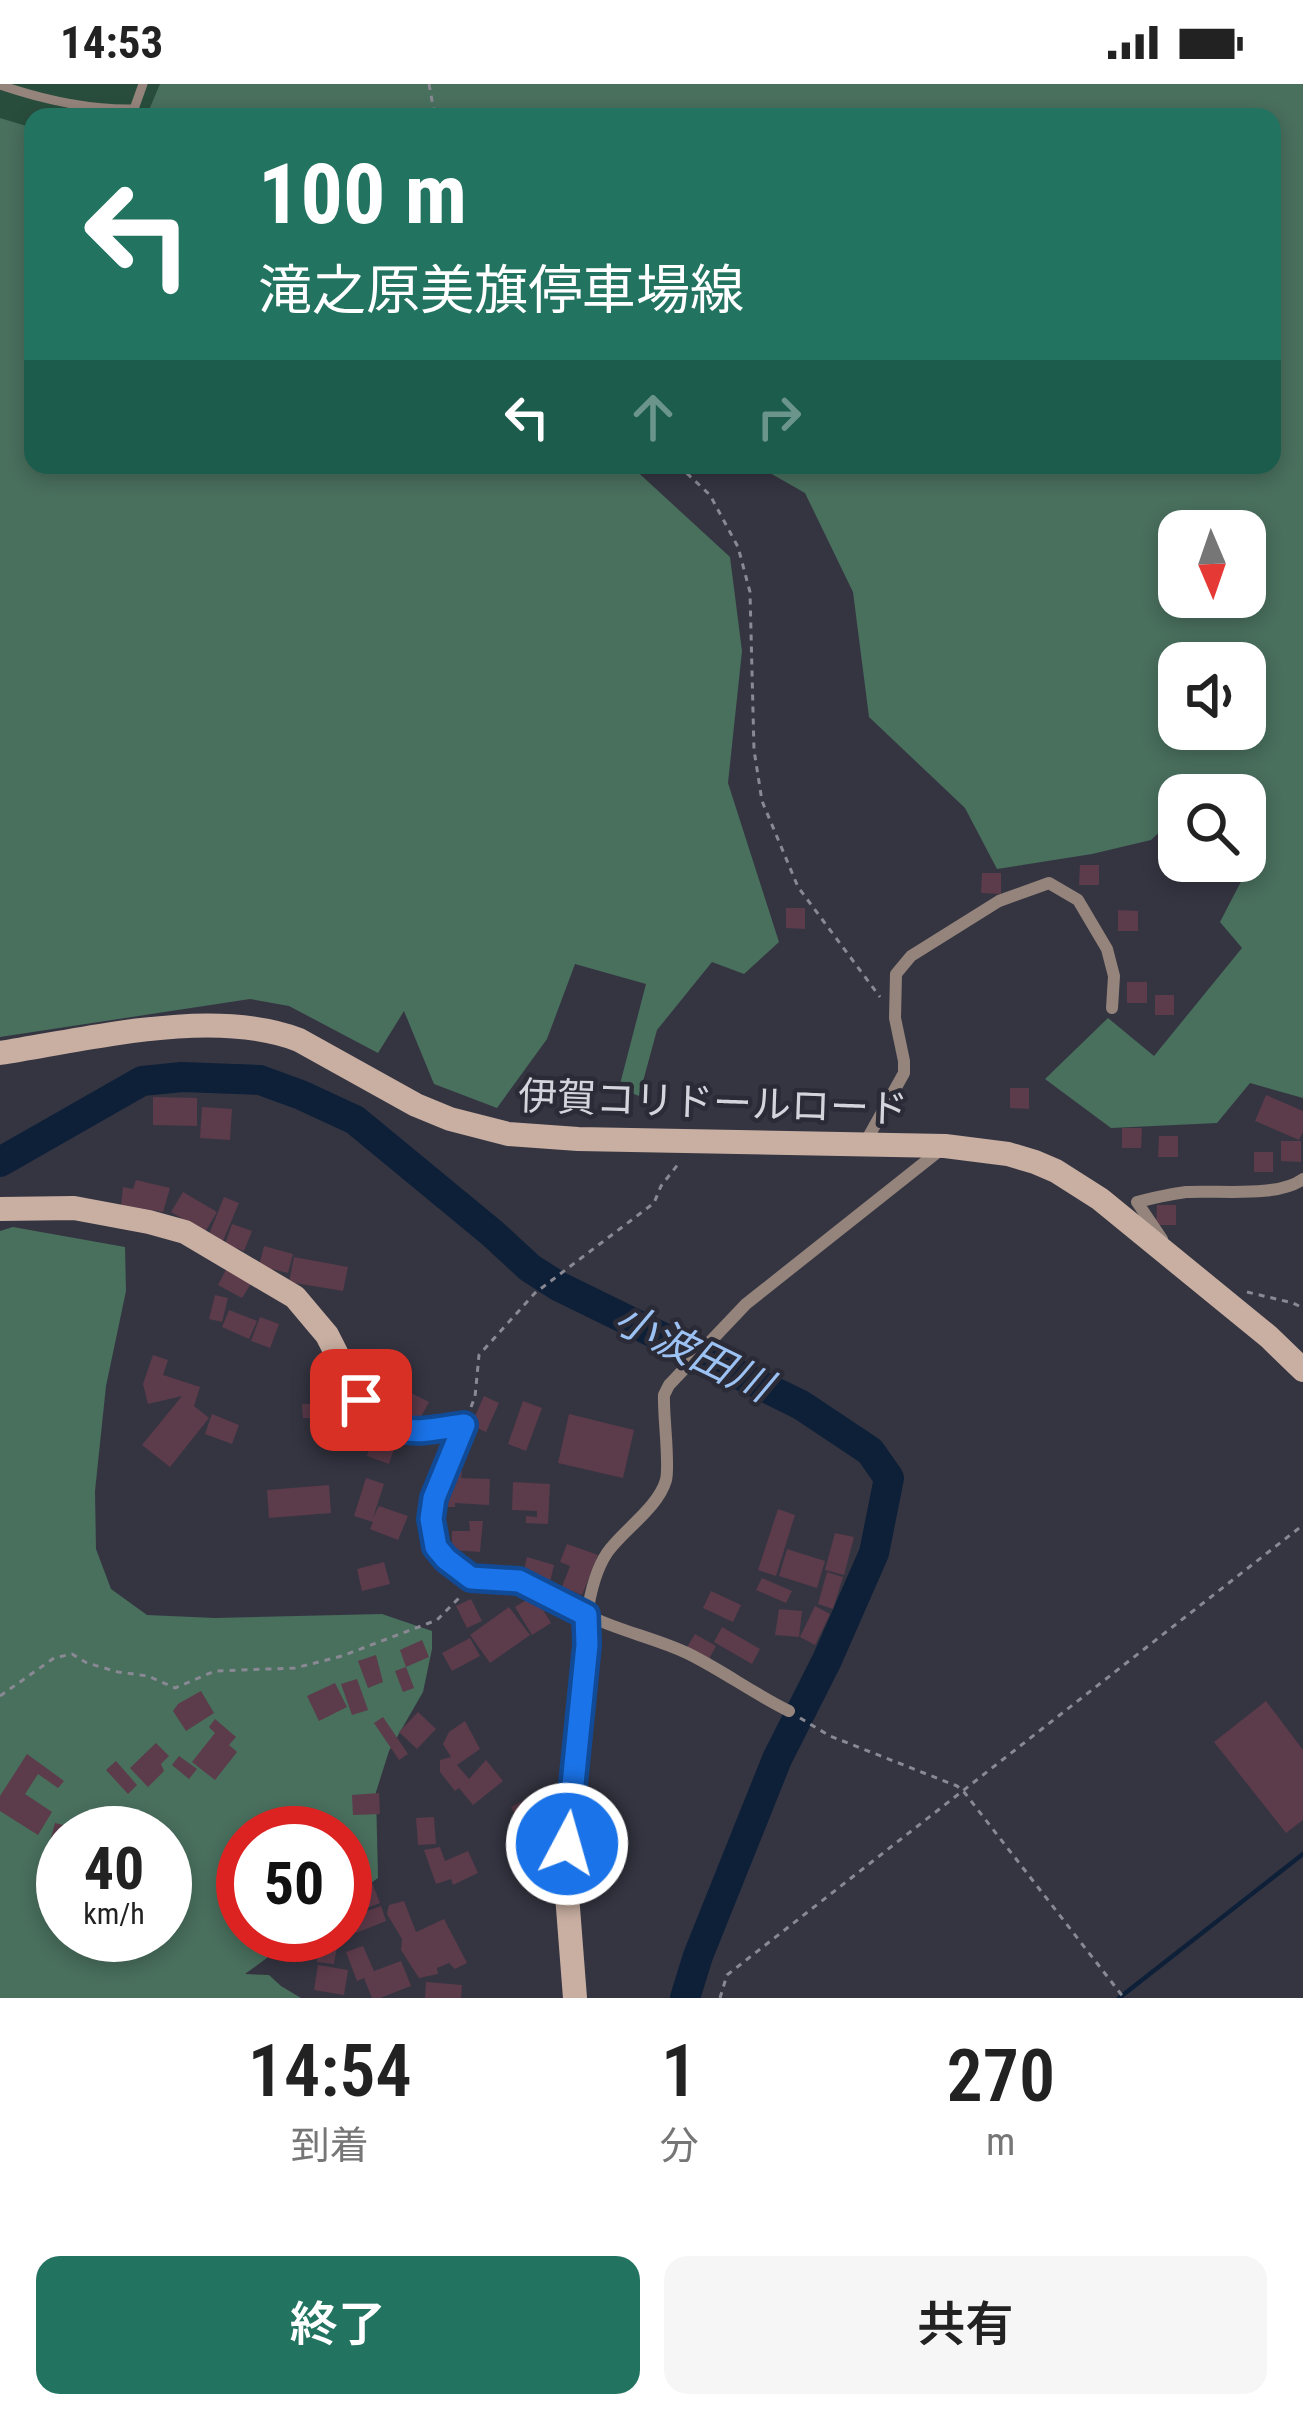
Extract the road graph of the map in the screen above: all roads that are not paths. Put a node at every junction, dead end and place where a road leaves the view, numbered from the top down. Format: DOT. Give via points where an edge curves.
graph roads {
  1 [pos="0,85"];
  2 [pos="89,108"];
  3 [pos="1112,1008"];
  4 [pos="0,1053"];
  5 [pos="864,1144"];
  6 [pos="945,1146"];
  7 [pos="1303,1178"];
  8 [pos="0,1209"];
  9 [pos="1177,1262"];
  10 [pos="1303,1370"];
  11 [pos="586,1615"];
  12 [pos="789,1711"];
  13 [pos="575,1998"];
  1 -- 2 [label="lane"];
  3 -- 5 [label="street" via="1107,949 1078,900 1049,883 999,902 911,956 896,974 904,1073"];
  4 -- 5 [label="street, 伊賀コリドールロード" via="232,1024 298,1040 416,1105 481,1129 578,1139"];
  5 -- 6 [label="street, 伊賀コリドールロード"];
  6 -- 9 [label="street, 伊賀コリドールロード" via="1008,1154 1056,1171"];
  6 -- 11 [label="street" via="766,1288 682,1371 664,1395 666,1479 607,1553"];
  7 -- 9 [label="street" via="1282,1188 1137,1202"];
  8 -- 11 [label="street" via="74,1208 185,1232 295,1298 382,1421 405,1431 464,1425 431,1519 446,1559 471,1578 519,1581"];
  9 -- 10 [label="street, 伊賀コリドールロード"];
  11 -- 12 [label="street" via="687,1653"];
  11 -- 13 [label="street" via="566,1882"];
}
